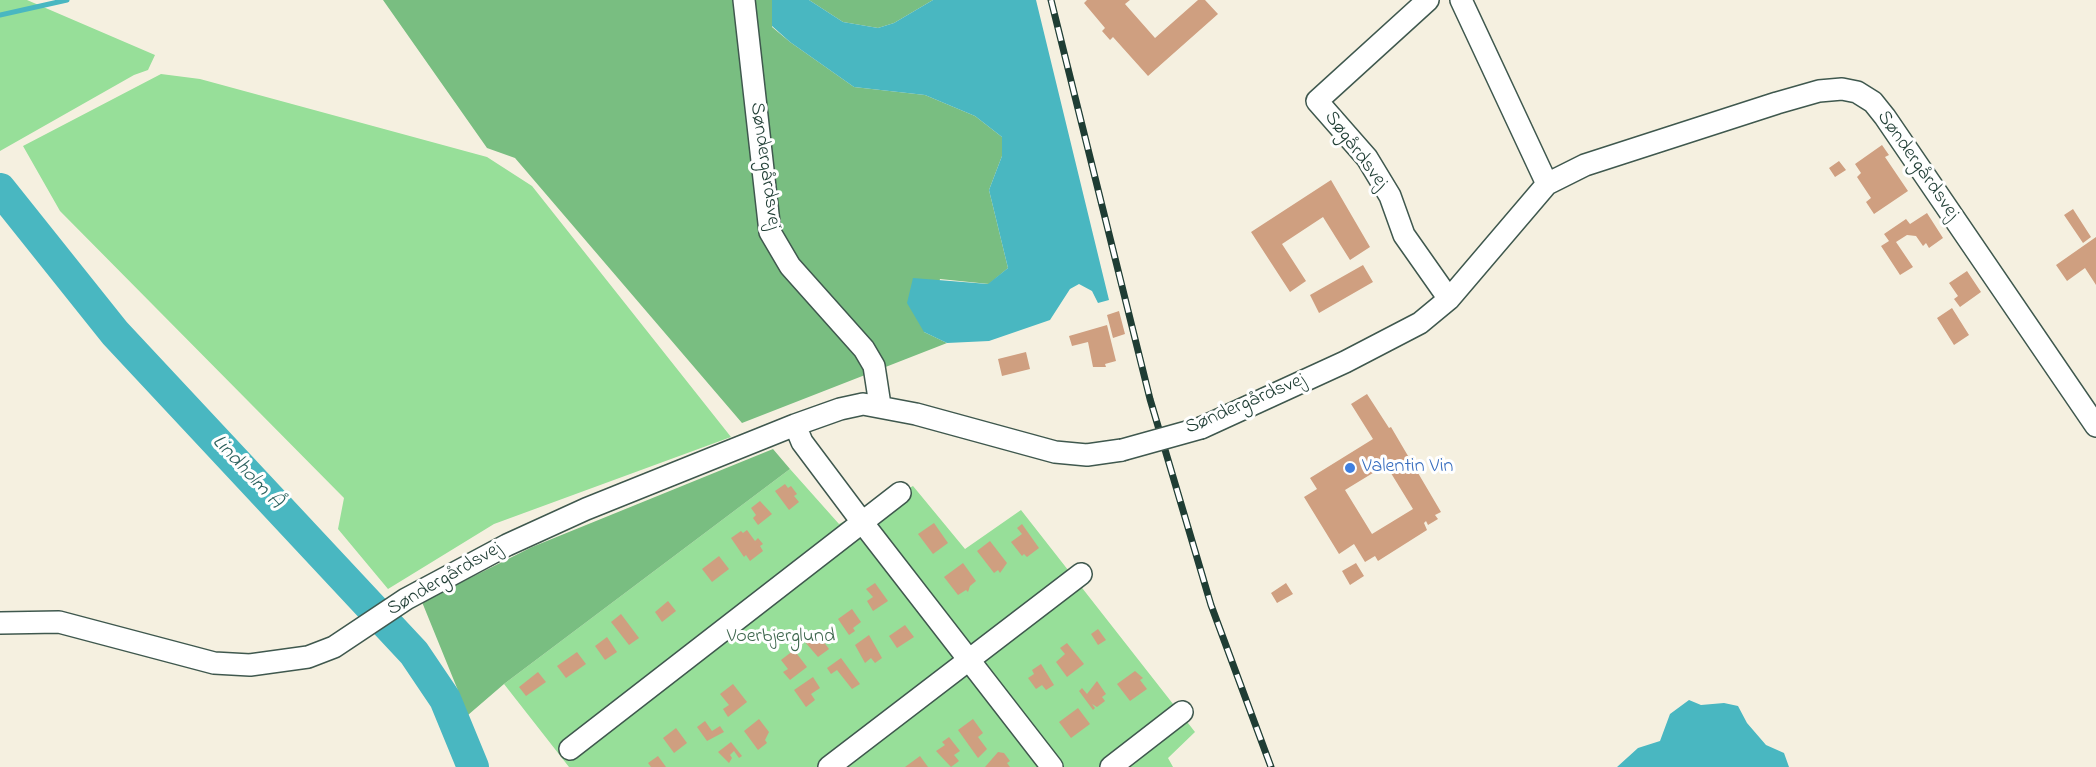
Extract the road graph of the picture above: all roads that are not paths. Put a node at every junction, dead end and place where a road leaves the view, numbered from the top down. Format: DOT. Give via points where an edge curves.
graph roads {
  1 [pos="744,0"];
  2 [pos="1428,0"];
  3 [pos="1461,0"];
  4 [pos="1547,184"];
  5 [pos="1449,299"];
  6 [pos="880,405"];
  7 [pos="795,425"];
  8 [pos="2096,426"];
  9 [pos="900,493"];
  10 [pos="862,522"];
  11 [pos="1081,574"];
  12 [pos="0,623"];
  13 [pos="970,660"];
  14 [pos="1182,712"];
  15 [pos="570,749"];
  16 [pos="829,767"];
  17 [pos="1052,767"];
  18 [pos="1111,767"];
  1 -- 6 [label="street, Søndergårdsvej" via="770,232 790,266 864,349 874,366"];
  2 -- 5 [label="street, Søgårdsvej" via="1317,100 1367,158 1390,196 1404,235"];
  3 -- 4 [label="street"];
  4 -- 5 [label="street, Søndergårdsvej"];
  4 -- 8 [label="street, Søndergårdsvej" via="1585,165 1777,103 1819,91 1857,92 1873,102 1885,117"];
  5 -- 6 [label="street, Søndergårdsvej, bridge" via="1420,323 1388,340 1201,428 1122,450 1087,455 1055,452"];
  6 -- 7 [label="street, Søndergårdsvej" via="840,408"];
  7 -- 10 [label="street" via="802,442"];
  7 -- 12 [label="street, Søndergårdsvej" via="586,509 465,565 334,647 308,657 250,665 214,663 59,622"];
  9 -- 10 [label="street"];
  10 -- 13 [label="street"];
  10 -- 15 [label="street"];
  11 -- 13 [label="street"];
  13 -- 16 [label="street"];
  13 -- 17 [label="street"];
  14 -- 18 [label="street"];
}
